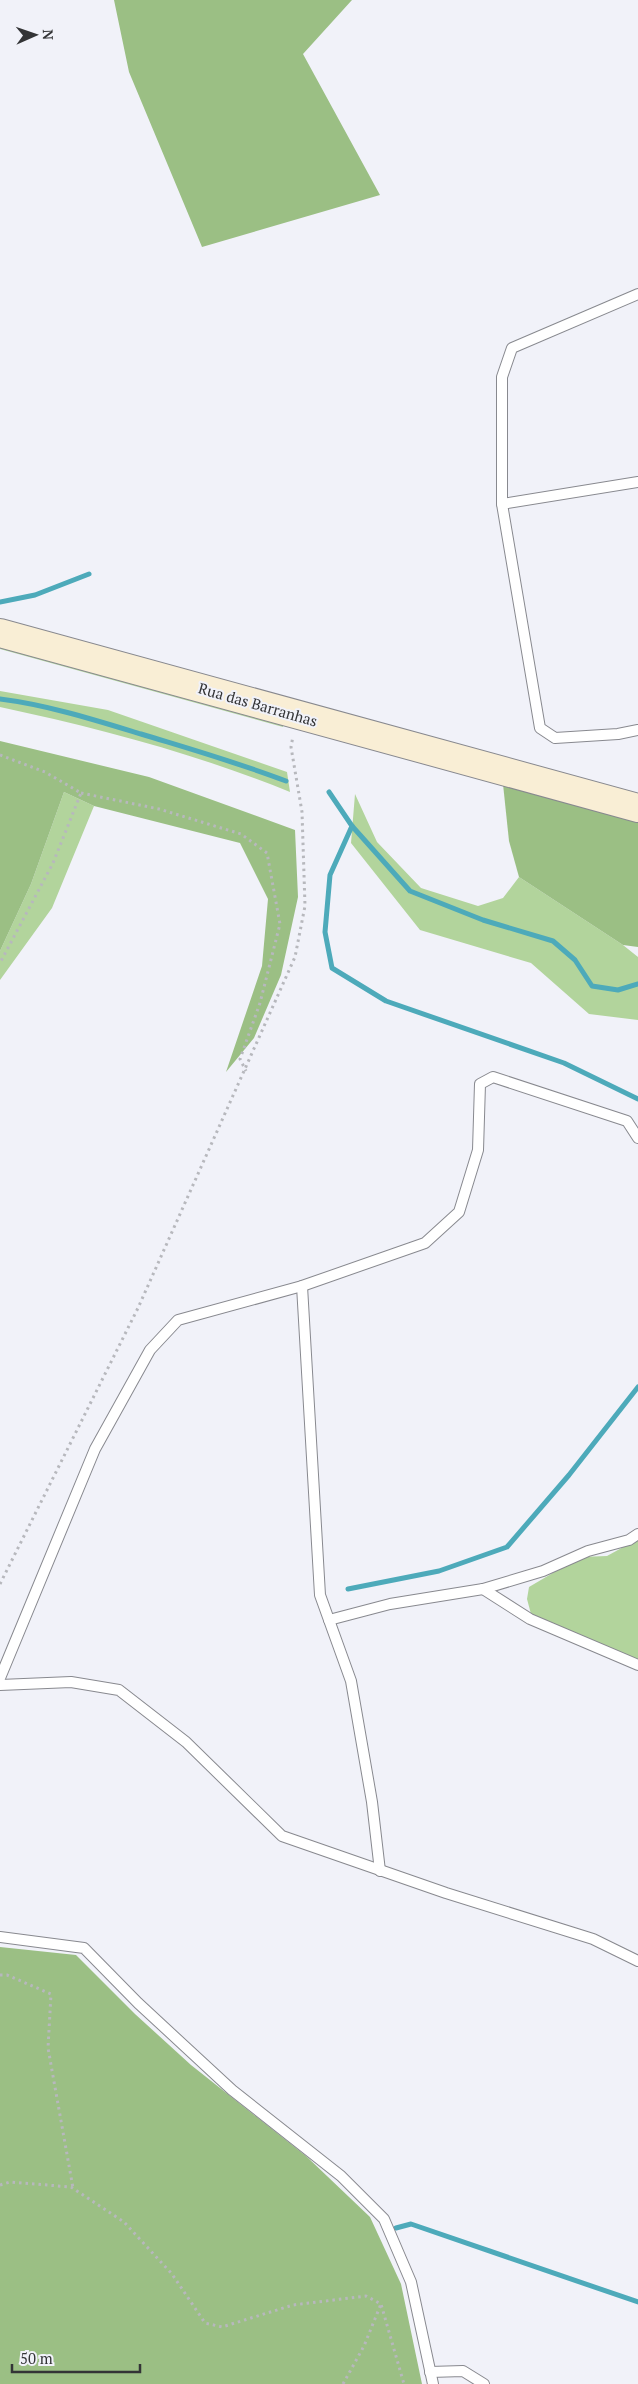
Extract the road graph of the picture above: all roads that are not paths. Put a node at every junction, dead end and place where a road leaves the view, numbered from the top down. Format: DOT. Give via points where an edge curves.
graph roads {
  1 [pos="638,294"];
  2 [pos="638,482"];
  3 [pos="502,504"];
  4 [pos="0,632"];
  5 [pos="638,730"];
  6 [pos="638,808"];
  7 [pos="638,1138"];
  8 [pos="302,1286"];
  9 [pos="638,1534"];
  10 [pos="483,1589"];
  11 [pos="329,1620"];
  12 [pos="638,1665"];
  13 [pos="0,1678"];
  14 [pos="0,1685"];
  15 [pos="380,1871"];
  16 [pos="0,1937"];
  17 [pos="638,1961"];
  18 [pos="430,2372"];
  19 [pos="433,2384"];
  20 [pos="484,2384"];
  1 -- 3 [label="lane" via="512,348 502,377"];
  2 -- 3 [label="lane"];
  3 -- 5 [label="lane" via="540,728 555,738"];
  4 -- 6 [label="main road, Rua das Barranhas"];
  7 -- 8 [label="lane" via="627,1121 493,1077 480,1084 478,1150 459,1212 425,1243"];
  8 -- 11 [label="lane" via="320,1595"];
  8 -- 13 [label="lane" via="178,1320 150,1350 95,1449"];
  9 -- 10 [label="lane" via="629,1540 588,1551 543,1570"];
  10 -- 11 [label="lane" via="390,1604"];
  10 -- 12 [label="lane" via="530,1619"];
  11 -- 15 [label="lane" via="351,1681 372,1802"];
  14 -- 15 [label="lane" via="71,1682 119,1690 186,1742 282,1836"];
  15 -- 17 [label="lane" via="592,1939"];
  16 -- 18 [label="lane" via="84,1948 225,2083 341,2176 384,2219 411,2282"];
  18 -- 19 [label="lane"];
  18 -- 20 [label="lane" via="463,2371"];
}
